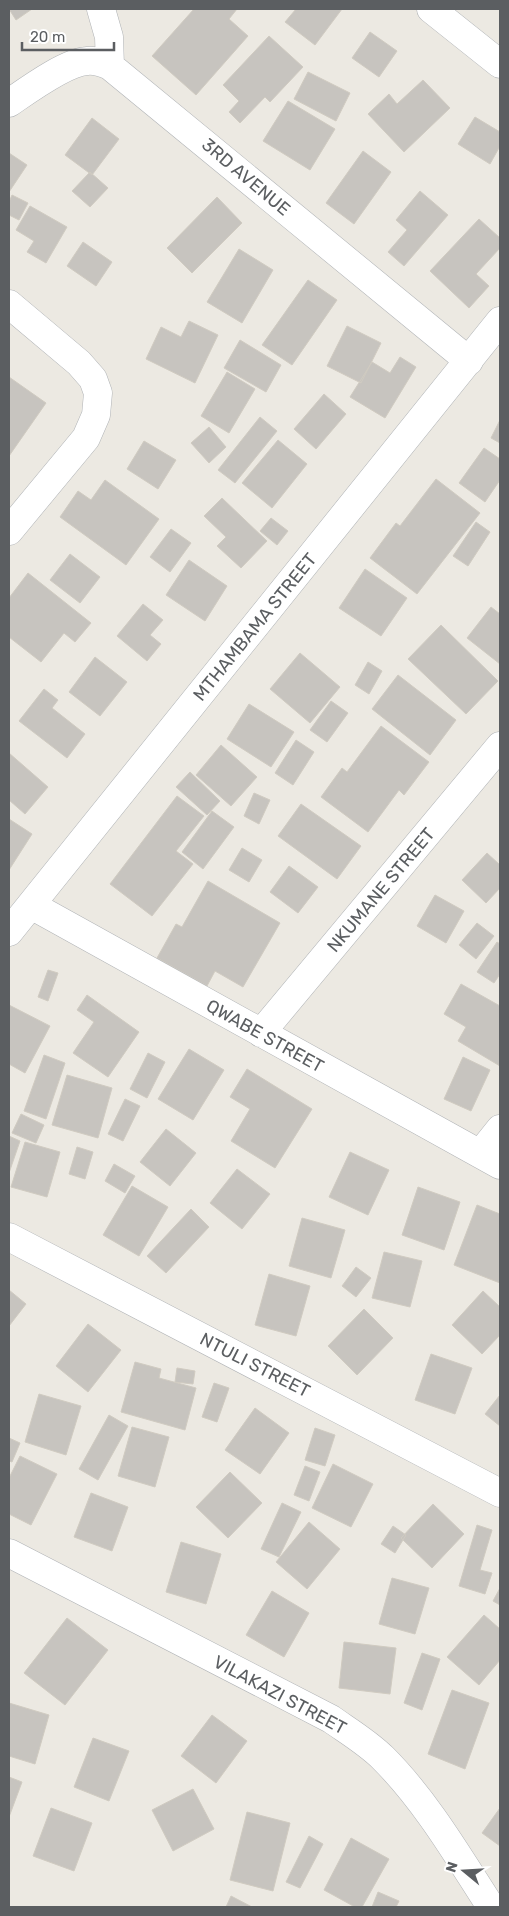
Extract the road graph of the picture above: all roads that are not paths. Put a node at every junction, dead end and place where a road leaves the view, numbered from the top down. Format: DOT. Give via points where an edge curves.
graph roads {
  1 [pos="101,9"];
  2 [pos="431,9"];
  3 [pos="500,64"];
  4 [pos="110,66"];
  5 [pos="9,102"];
  6 [pos="9,304"];
  7 [pos="500,322"];
  8 [pos="469,360"];
  9 [pos="9,532"];
  10 [pos="500,746"];
  11 [pos="31,905"];
  12 [pos="9,932"];
  13 [pos="261,1033"];
  14 [pos="500,1129"];
  15 [pos="490,1159"];
  16 [pos="9,1237"];
  17 [pos="500,1493"];
  18 [pos="9,1554"];
  19 [pos="491,1907"];
  1 -- 4 [label="street" via="109,37"];
  2 -- 3 [label="street"];
  4 -- 5 [label="street, 3RD AVENUE" via="97,61 81,61"];
  4 -- 8 [label="street, 3RD AVENUE"];
  6 -- 9 [label="street" via="79,363 93,379 98,393 96,415 86,438"];
  7 -- 8 [label="street, MTHAMBAMA STREET"];
  8 -- 11 [label="street, MTHAMBAMA STREET"];
  10 -- 13 [label="street, NKUMANE STREET"];
  11 -- 12 [label="street, MTHAMBAMA STREET"];
  11 -- 13 [label="street, QWABE STREET"];
  13 -- 15 [label="street, QWABE STREET"];
  14 -- 15 [label="street"];
  16 -- 17 [label="street, NTULI STREET"];
  18 -- 19 [label="street, VILAKAZI STREET" via="330,1719 357,1737 401,1778 442,1832"];
}
